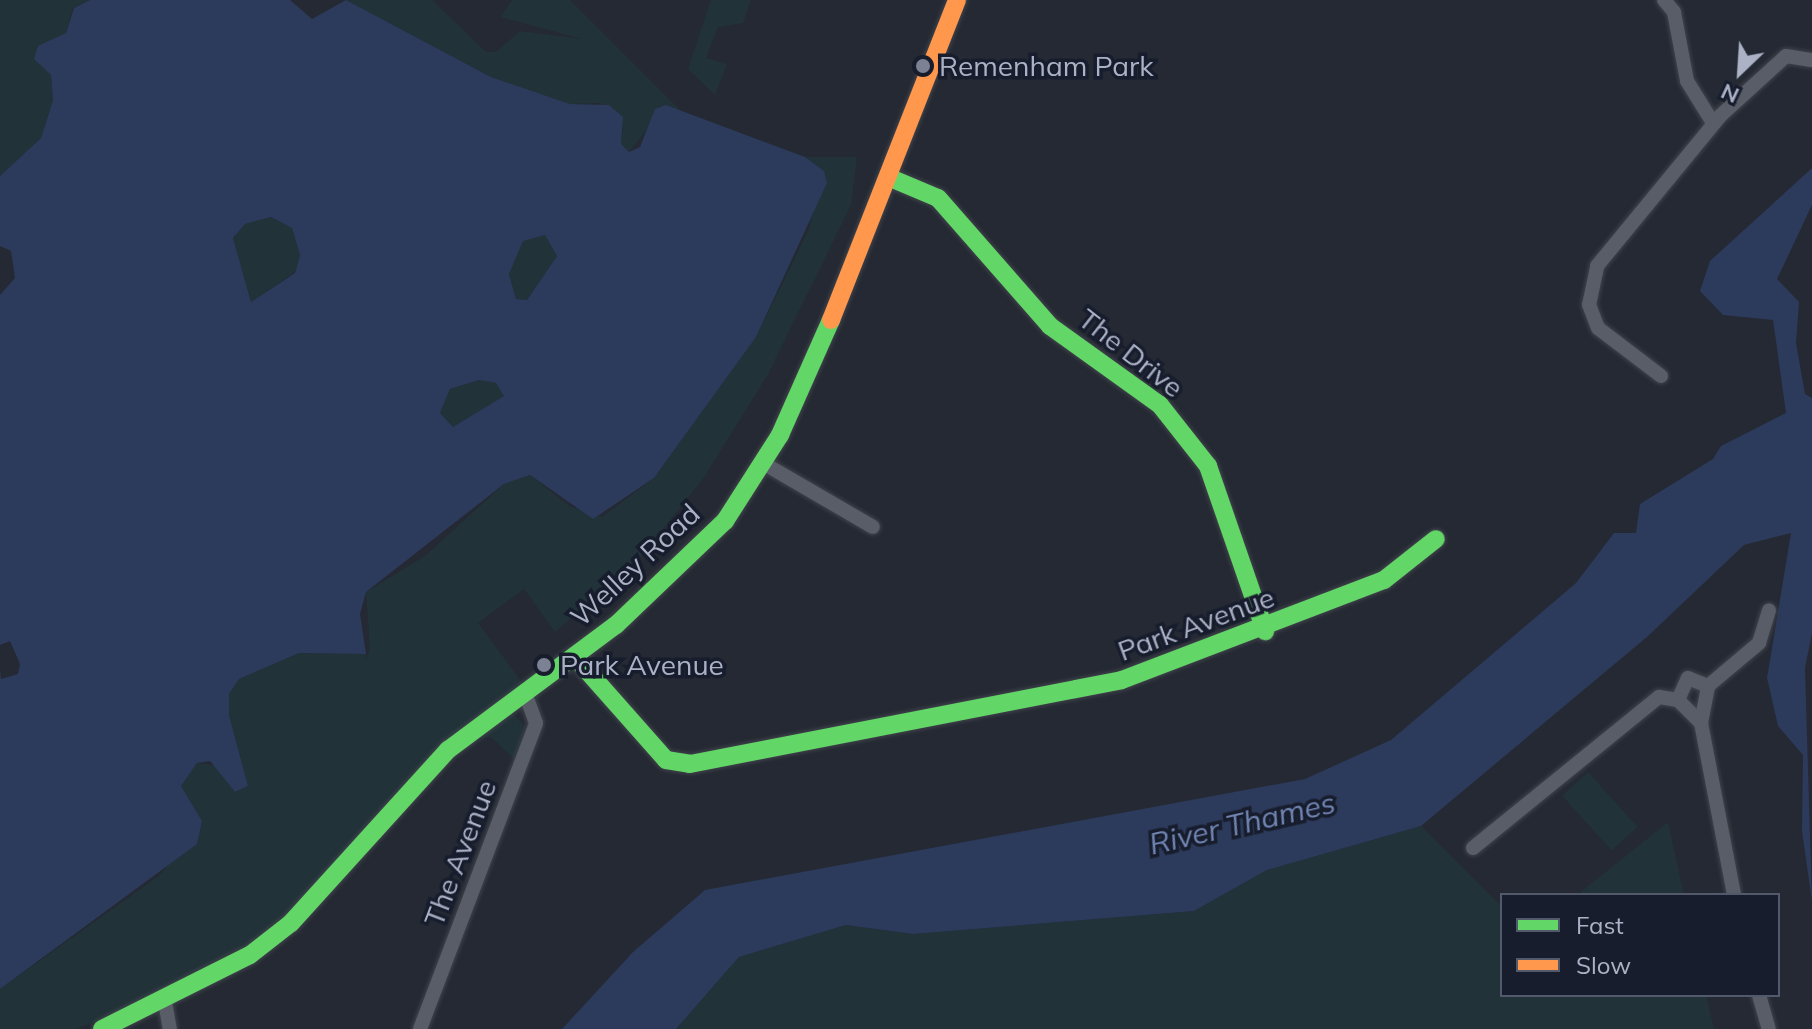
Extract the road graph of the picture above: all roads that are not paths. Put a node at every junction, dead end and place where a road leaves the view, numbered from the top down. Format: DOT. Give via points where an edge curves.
graph roads {
  1 [pos="957,0"];
  2 [pos="1664,0"];
  3 [pos="1812,60"];
  4 [pos="1713,123"];
  5 [pos="888,177"];
  6 [pos="1661,376"];
  7 [pos="763,463"];
  8 [pos="873,527"];
  9 [pos="1436,539"];
  10 [pos="1769,611"];
  11 [pos="1265,631"];
  12 [pos="575,657"];
  13 [pos="1708,686"];
  14 [pos="526,695"];
  15 [pos="1678,700"];
  16 [pos="1701,723"];
  17 [pos="1473,848"];
  18 [pos="1734,893"];
  19 [pos="164,996"];
  20 [pos="1760,997"];
  21 [pos="102,1029"];
  22 [pos="170,1029"];
  23 [pos="420,1029"];
  24 [pos="1769,1029"];
  1 -- 5 [label="street, Welley Road"];
  2 -- 4 [label="street" via="1674,12 1687,81"];
  3 -- 4 [label="street" via="1786,56"];
  4 -- 6 [label="street" via="1597,266 1589,305 1598,328"];
  5 -- 7 [label="street, Welley Road" via="814,363"];
  5 -- 11 [label="street, The Drive" via="938,198 1050,326 1160,405 1208,466"];
  7 -- 8 [label="street"];
  7 -- 12 [label="street, Welley Road" via="692,558"];
  9 -- 11 [label="street, Park Avenue" via="1384,580"];
  10 -- 13 [label="street" via="1752,651"];
  11 -- 12 [label="street, Park Avenue" via="1028,704 690,764 666,760"];
  12 -- 14 [label="street, Welley Road"];
  13 -- 15 [label="street" via="1688,678"];
  13 -- 16 [label="street"];
  14 -- 19 [label="street, Welley Road" via="448,750 391,805 291,923 250,955"];
  14 -- 23 [label="street, The Avenue" via="536,723"];
  15 -- 16 [label="street"];
  15 -- 17 [label="street" via="1659,697"];
  16 -- 18 [label="street"];
  19 -- 21 [label="street, Welley Road"];
  19 -- 22 [label="street"];
  20 -- 24 [label="street"];
}
